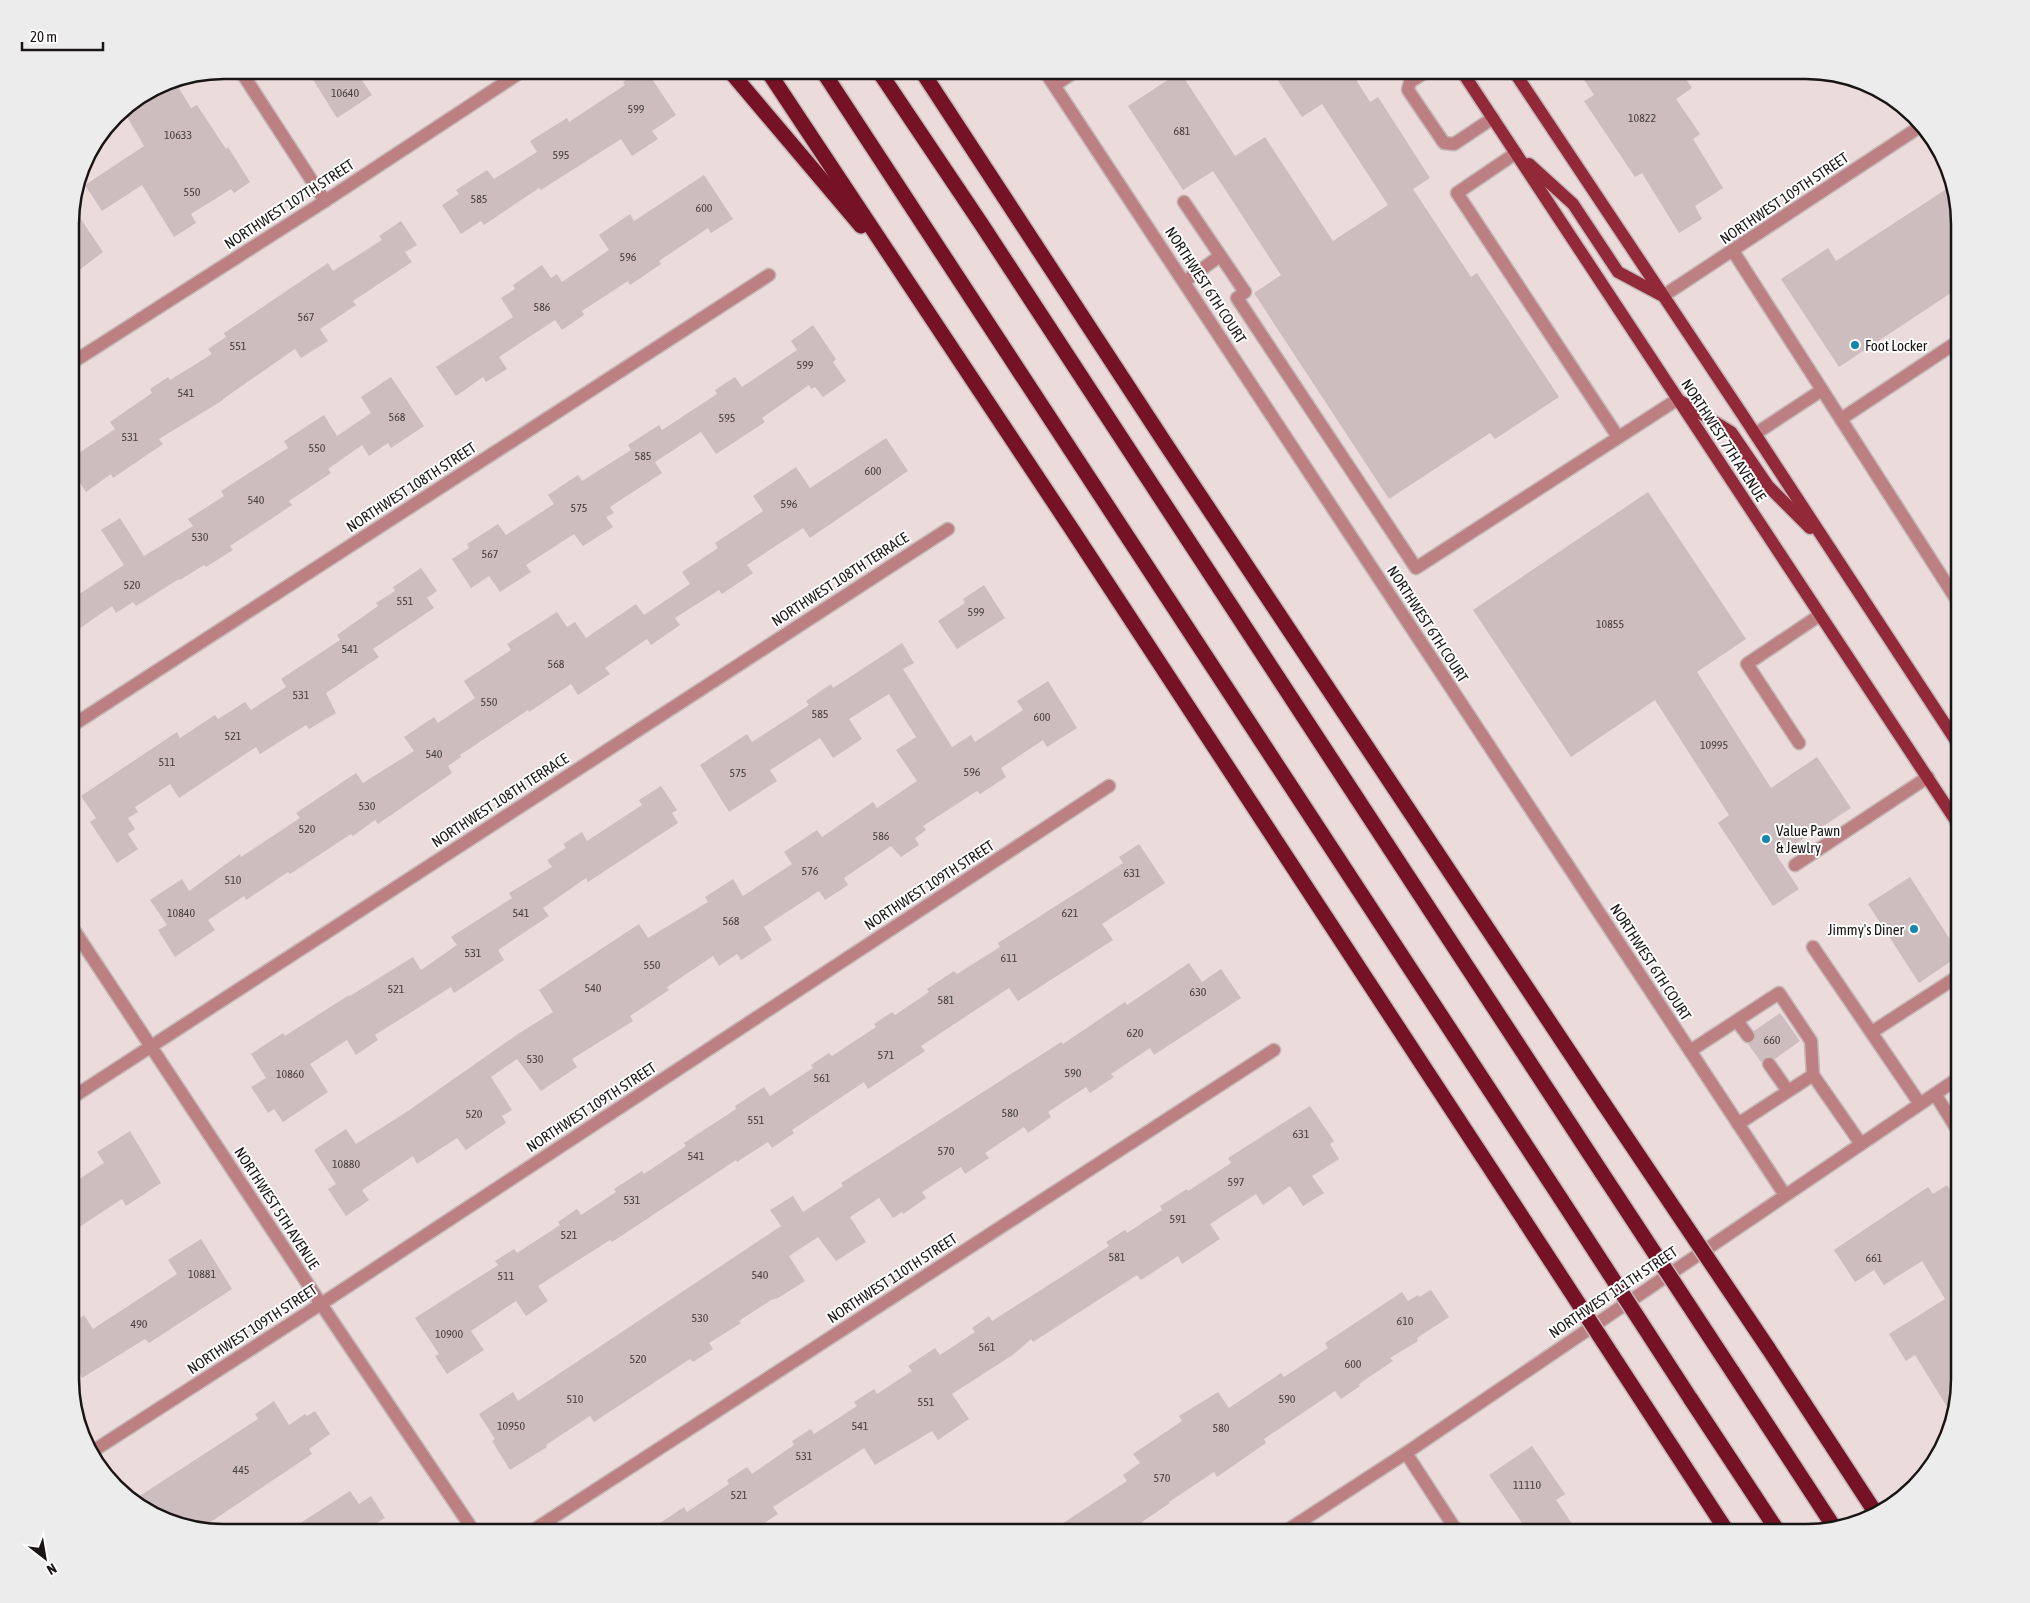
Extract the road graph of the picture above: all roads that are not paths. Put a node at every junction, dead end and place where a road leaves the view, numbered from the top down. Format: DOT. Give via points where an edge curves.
graph roads {
  1 [pos="246,79"];
  2 [pos="510,79"];
  3 [pos="737,79"];
  4 [pos="773,79"];
  5 [pos="828,79"];
  6 [pos="884,79"];
  7 [pos="927,79"];
  8 [pos="1050,79"];
  9 [pos="1063,79"];
  10 [pos="1415,79"];
  11 [pos="1467,79"];
  12 [pos="1519,79"];
  13 [pos="1054,85"];
  14 [pos="1493,118"];
  15 [pos="1916,129"];
  16 [pos="1516,153"];
  17 [pos="325,201"];
  18 [pos="1184,202"];
  19 [pos="1733,251"];
  20 [pos="1220,256"];
  21 [pos="769,275"];
  22 [pos="907,281"];
  23 [pos="1184,282"];
  24 [pos="1663,296"];
  25 [pos="1951,346"];
  26 [pos="79,358"];
  27 [pos="1822,390"];
  28 [pos="1678,399"];
  29 [pos="1840,419"];
  30 [pos="1755,434"];
  31 [pos="1618,437"];
  32 [pos="948,528"];
  33 [pos="1828,546"];
  34 [pos="1951,592"];
  35 [pos="1820,614"];
  36 [pos="79,721"];
  37 [pos="1951,733"];
  38 [pos="1800,743"];
  39 [pos="1928,777"];
  40 [pos="1109,786"];
  41 [pos="1951,813"];
  42 [pos="1795,865"];
  43 [pos="79,937"];
  44 [pos="1813,947"];
  45 [pos="1951,980"];
  46 [pos="1737,1021"];
  47 [pos="1872,1032"];
  48 [pos="1748,1036"];
  49 [pos="152,1046"];
  50 [pos="1274,1050"];
  51 [pos="1690,1052"];
  52 [pos="1769,1064"];
  53 [pos="1812,1075"];
  54 [pos="1951,1083"];
  55 [pos="1788,1091"];
  56 [pos="79,1093"];
  57 [pos="1935,1094"];
  58 [pos="1920,1104"];
  59 [pos="1951,1120"];
  60 [pos="1738,1124"];
  61 [pos="1861,1144"];
  62 [pos="1785,1195"];
  63 [pos="321,1304"];
  64 [pos="96,1449"];
  65 [pos="1406,1453"];
  66 [pos="1873,1508"];
  67 [pos="1831,1522"];
  68 [pos="469,1524"];
  69 [pos="543,1524"];
  70 [pos="1297,1524"];
  71 [pos="1452,1524"];
  72 [pos="1722,1524"];
  73 [pos="1773,1524"];
  1 -- 17 [label="street"];
  2 -- 17 [label="street, NORTHWEST 107TH STREET"];
  3 -- 22 [label="highway"];
  4 -- 22 [label="highway"];
  5 -- 73 [label="highway, bridge"];
  6 -- 67 [label="highway, bridge"];
  7 -- 66 [label="highway, bridge"];
  8 -- 13 [label="street, NORTHWEST 6TH COURT"];
  9 -- 13 [label="street"];
  10 -- 14 [label="street" via="1408,90 1444,144 1454,144"];
  11 -- 14 [label="main road, NORTHWEST 7TH AVENUE"];
  12 -- 24 [label="main road, NORTHWEST 7TH AVENUE"];
  13 -- 23 [label="street, NORTHWEST 6TH COURT"];
  14 -- 16 [label="main road, NORTHWEST 7TH AVENUE"];
  15 -- 19 [label="street, NORTHWEST 109TH STREET"];
  16 -- 24 [label="main road" via="1573,204 1618,272"];
  16 -- 28 [label="main road, NORTHWEST 7TH AVENUE"];
  16 -- 31 [label="street" via="1457,193"];
  17 -- 26 [label="street, NORTHWEST 107TH STREET"];
  18 -- 20 [label="street"];
  19 -- 24 [label="street, NORTHWEST 109TH STREET"];
  19 -- 27 [label="street"];
  20 -- 23 [label="street"];
  20 -- 31 [label="street" via="1245,292 1237,298 1416,568"];
  21 -- 36 [label="street, NORTHWEST 108TH STREET"];
  22 -- 72 [label="highway, bridge"];
  23 -- 51 [label="street, NORTHWEST 6TH COURT"];
  24 -- 30 [label="main road, NORTHWEST 7TH AVENUE"];
  25 -- 29 [label="street"];
  27 -- 29 [label="street"];
  27 -- 30 [label="street"];
  28 -- 31 [label="street"];
  28 -- 33 [label="main road" via="1731,432 1768,486"];
  28 -- 35 [label="main road, NORTHWEST 7TH AVENUE"];
  29 -- 34 [label="street"];
  30 -- 33 [label="main road, NORTHWEST 7TH AVENUE"];
  32 -- 49 [label="street, NORTHWEST 108TH TERRACE"];
  33 -- 37 [label="main road, NORTHWEST 7TH AVENUE"];
  35 -- 38 [label="street" via="1747,664"];
  35 -- 39 [label="main road, NORTHWEST 7TH AVENUE"];
  39 -- 41 [label="main road, NORTHWEST 7TH AVENUE"];
  39 -- 42 [label="street"];
  40 -- 63 [label="street, NORTHWEST 109TH STREET"];
  43 -- 49 [label="street, NORTHWEST 5TH AVENUE"];
  44 -- 47 [label="street"];
  45 -- 47 [label="street"];
  46 -- 48 [label="street"];
  46 -- 51 [label="street"];
  46 -- 53 [label="street" via="1780,993 1811,1041"];
  47 -- 58 [label="street"];
  49 -- 56 [label="street, NORTHWEST 108TH TERRACE"];
  49 -- 63 [label="street, NORTHWEST 5TH AVENUE"];
  50 -- 69 [label="street, NORTHWEST 110TH STREET"];
  51 -- 60 [label="street, NORTHWEST 6TH COURT"];
  52 -- 55 [label="street"];
  53 -- 55 [label="street"];
  53 -- 61 [label="street"];
  54 -- 57 [label="street, NORTHWEST 111TH STREET"];
  55 -- 60 [label="street"];
  57 -- 58 [label="street, NORTHWEST 111TH STREET"];
  57 -- 59 [label="street"];
  58 -- 61 [label="street, NORTHWEST 111TH STREET"];
  60 -- 62 [label="street, NORTHWEST 6TH COURT"];
  61 -- 62 [label="street, NORTHWEST 111TH STREET"];
  62 -- 65 [label="street, NORTHWEST 111TH STREET"];
  63 -- 64 [label="street, NORTHWEST 109TH STREET"];
  63 -- 68 [label="street, NORTHWEST 5TH AVENUE"];
  65 -- 70 [label="street, NORTHWEST 111TH STREET"];
  65 -- 71 [label="street"];
}
